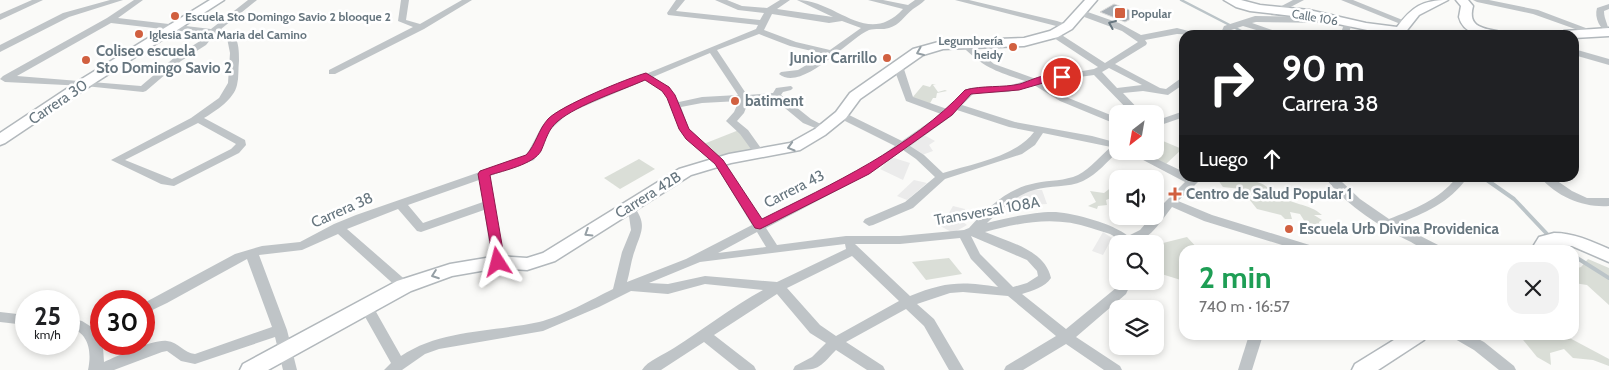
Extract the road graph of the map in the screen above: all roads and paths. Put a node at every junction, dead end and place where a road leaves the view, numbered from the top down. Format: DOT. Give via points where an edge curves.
graph roads {
  1 [pos="39,0"];
  2 [pos="119,0"];
  3 [pos="139,0"];
  4 [pos="218,0"];
  5 [pos="253,0"];
  6 [pos="405,0"];
  7 [pos="468,0"];
  8 [pos="681,0"];
  9 [pos="719,0"];
  10 [pos="786,0"];
  11 [pos="801,0"];
  12 [pos="872,0"];
  13 [pos="921,0"];
  14 [pos="959,0"];
  15 [pos="1091,0"];
  16 [pos="1230,0"];
  17 [pos="1300,0"];
  18 [pos="1345,0"];
  19 [pos="1442,0"];
  20 [pos="1462,0"];
  21 [pos="1477,0"];
  22 [pos="1358,2"];
  23 [pos="734,3"];
  24 [pos="990,3"];
  25 [pos="1609,6"];
  26 [pos="909,8"];
  27 [pos="770,10"];
  28 [pos="1274,12"];
  29 [pos="1082,13"];
  30 [pos="0,17"];
  31 [pos="713,17"];
  32 [pos="842,18"];
  33 [pos="110,20"];
  34 [pos="1241,23"];
  35 [pos="1068,26"];
  36 [pos="1344,26"];
  37 [pos="421,27"];
  38 [pos="761,27"];
  39 [pos="1403,27"];
  40 [pos="172,28"];
  41 [pos="867,28"];
  42 [pos="1226,30"];
  43 [pos="1265,30"];
  44 [pos="1481,30"];
  45 [pos="1179,31"];
  46 [pos="1609,31"];
  47 [pos="218,32"];
  48 [pos="1594,33"];
  49 [pos="1054,34"];
  50 [pos="1579,34"];
  51 [pos="1142,41"];
  52 [pos="966,45"];
  53 [pos="0,49"];
  54 [pos="712,49"];
  55 [pos="833,53"];
  56 [pos="1579,53"];
  57 [pos="1609,62"];
  58 [pos="898,66"];
  59 [pos="1103,68"];
  60 [pos="332,72"];
  61 [pos="784,74"];
  62 [pos="646,76"];
  63 [pos="3,80"];
  64 [pos="1036,82"];
  65 [pos="85,83"];
  66 [pos="1179,84"];
  67 [pos="788,88"];
  68 [pos="1158,90"];
  69 [pos="1116,91"];
  70 [pos="776,96"];
  71 [pos="745,99"];
  72 [pos="676,105"];
  73 [pos="1129,105"];
  74 [pos="952,109"];
  75 [pos="841,115"];
  76 [pos="1179,116"];
  77 [pos="1109,118"];
  78 [pos="198,119"];
  79 [pos="1164,121"];
  80 [pos="825,129"];
  81 [pos="1040,130"];
  82 [pos="0,140"];
  83 [pos="1109,144"];
  84 [pos="900,146"];
  85 [pos="1109,153"];
  86 [pos="760,154"];
  87 [pos="1155,160"];
  88 [pos="719,162"];
  89 [pos="1178,168"];
  90 [pos="484,174"];
  91 [pos="941,178"];
  92 [pos="1185,182"];
  93 [pos="1338,182"];
  94 [pos="1459,182"];
  95 [pos="1552,182"];
  96 [pos="1170,202"];
  97 [pos="1609,202"];
  98 [pos="400,203"];
  99 [pos="488,204"];
  100 [pos="629,208"];
  101 [pos="869,222"];
  102 [pos="1388,224"];
  103 [pos="760,225"];
  104 [pos="338,227"];
  105 [pos="968,233"];
  106 [pos="1119,235"];
  107 [pos="1141,235"];
  108 [pos="1296,245"];
  109 [pos="1428,245"];
  110 [pos="1542,245"];
  111 [pos="850,246"];
  112 [pos="774,250"];
  113 [pos="252,252"];
  114 [pos="1609,256"];
  115 [pos="498,262"];
  116 [pos="690,262"];
  117 [pos="404,286"];
  118 [pos="779,287"];
  119 [pos="623,289"];
  120 [pos="1122,290"];
  121 [pos="1011,292"];
  122 [pos="906,302"];
  123 [pos="155,303"];
  124 [pos="366,306"];
  125 [pos="0,317"];
  126 [pos="15,319"];
  127 [pos="280,330"];
  128 [pos="705,335"];
  129 [pos="1066,337"];
  130 [pos="1254,340"];
  131 [pos="1409,340"];
  132 [pos="1469,340"];
  133 [pos="835,343"];
  134 [pos="284,350"];
  135 [pos="97,355"];
  136 [pos="395,367"];
  137 [pos="95,370"];
  138 [pos="100,370"];
  139 [pos="250,370"];
  140 [pos="290,370"];
  141 [pos="649,370"];
  142 [pos="749,370"];
  143 [pos="800,370"];
  144 [pos="878,370"];
  145 [pos="957,370"];
  146 [pos="1011,370"];
  147 [pos="1115,370"];
  148 [pos="1245,370"];
  149 [pos="1362,370"];
  150 [pos="1508,370"];
  1 -- 30 [label="street"];
  2 -- 53 [label="street" via="66,15"];
  3 -- 33 [label="street"];
  4 -- 40 [label="street, Carrera 30"];
  5 -- 47 [label="street"];
  6 -- 37 [label="street" via="402,21"];
  7 -- 37 [label="street"];
  8 -- 31 [label="street" via="671,13"];
  9 -- 23 [label="street"];
  10 -- 27 [label="street"];
  11 -- 32 [label="street"];
  12 -- 26 [label="street"];
  13 -- 26 [label="street"];
  14 -- 24 [label="street"];
  15 -- 29 [label="street, Carrera 42B"];
  16 -- 28 [label="street, Calle 106"];
  17 -- 28 [label="street"];
  18 -- 22 [label="street"];
  19 -- 39 [label="street" via="1415,12"];
  20 -- 44 [label="street" via="1466,6 1466,23"];
  21 -- 48 [label="street" via="1535,12"];
  22 -- 39 [label="street"];
  23 -- 27 [label="street"];
  23 -- 31 [label="street"];
  24 -- 35 [label="street"];
  25 -- 46 [label="street" via="1600,10 1599,16"];
  26 -- 41 [label="street" via="901,18 887,26"];
  27 -- 32 [label="street" via="830,20"];
  27 -- 38 [label="street"];
  28 -- 36 [label="street, Calle 106" via="1311,14"];
  29 -- 35 [label="street, Carrera 42B"];
  51 -- 29 [label="street, one-way"];
  31 -- 38 [label="street"];
  32 -- 41 [label="street"];
  33 -- 40 [label="street"];
  33 -- 63 [label="street"];
  34 -- 36 [label="street" via="1255,19"];
  34 -- 42 [label="street"];
  34 -- 43 [label="street"];
  35 -- 49 [label="street, Carrera 42B"];
  36 -- 39 [label="street, Calle 106"];
  37 -- 60 [label="street"];
  38 -- 54 [label="street"];
  38 -- 55 [label="street" via="793,44"];
  40 -- 47 [label="street"];
  40 -- 65 [label="street, Carrera 30"];
  41 -- 55 [label="street"];
  45 -- 51 [label="street"];
  46 -- 48 [label="street"];
  47 -- 65 [label="street" via="178,59 143,89"];
  47 -- 78 [label="street" via="231,36 233,40 234,80 224,97"];
  48 -- 50 [label="street"];
  49 -- 52 [label="street, Carrera 42B" via="1024,42"];
  49 -- 59 [label="street"];
  51 -- 59 [label="street, Carrera 43"];
  52 -- 58 [label="street, Carrera 42B, one-way" via="942,45 918,52"];
  52 -- 64 [label="street" via="986,63"];
  54 -- 62 [label="street"];
  54 -- 71 [label="street"];
  55 -- 61 [label="street" via="800,73"];
  56 -- 57 [label="street"];
  58 -- 74 [label="street" via="909,99"];
  58 -- 75 [label="street, Carrera 42B" via="855,96"];
  59 -- 64 [label="street, Carrera 43"];
  59 -- 68 [label="street"];
  59 -- 69 [label="street"];
  62 -- 72 [label="street" via="665,89"];
  62 -- 90 [label="street, Carrera 38" via="569,109 553,119 544,130 530,158"];
  63 -- 65 [label="street"];
  64 -- 74 [label="street, Carrera 43" via="1008,89 972,90"];
  64 -- 77 [label="street" via="1063,99"];
  65 -- 82 [label="street, Carrera 30"];
  66 -- 68 [label="street" via="1170,92"];
  67 -- 70 [label="street" via="780,90"];
  68 -- 69 [label="street"];
  69 -- 73 [label="street"];
  70 -- 71 [label="street"];
  70 -- 80 [label="street" via="806,121"];
  71 -- 72 [label="street" via="702,100"];
  71 -- 86 [label="street" via="739,113 730,121 744,132"];
  72 -- 88 [label="street" via="679,120 690,137"];
  74 -- 81 [label="street"];
  74 -- 84 [label="street, Carrera 43"];
  75 -- 80 [label="street, Carrera 42B"];
  75 -- 84 [label="street"];
  76 -- 79 [label="street"];
  78 -- 78 [label="street" via="241,142 239,147 178,181 165,182 116,160"];
  80 -- 86 [label="street, Carrera 42B, one-way" via="795,147"];
  81 -- 83 [label="street"];
  81 -- 91 [label="street" via="1031,143 1018,152"];
  84 -- 91 [label="street" via="931,165"];
  84 -- 103 [label="street, Carrera 43" via="865,172"];
  85 -- 105 [label="street" via="1099,168 1079,179 1016,193 1001,202"];
  86 -- 88 [label="street, Carrera 42B"];
  87 -- 89 [label="street"];
  88 -- 100 [label="street, Carrera 42B" via="685,172"];
  88 -- 103 [label="street"];
  90 -- 98 [label="street, Carrera 38"];
  90 -- 99 [label="street"];
  91 -- 101 [label="street" via="909,205"];
  92 -- 96 [label="street"];
  93 -- 102 [label="street" via="1344,192"];
  94 -- 102 [label="street" via="1452,193"];
  95 -- 97 [label="street" via="1581,201"];
  96 -- 107 [label="street"];
  96 -- 108 [label="street" via="1208,218"];
  98 -- 99 [label="street" via="421,228"];
  98 -- 104 [label="street, Carrera 38"];
  99 -- 115 [label="street"];
  100 -- 115 [label="street, Carrera 42B, one-way" via="549,257 527,264"];
  100 -- 119 [label="street" via="635,216 637,230 628,252"];
  102 -- 109 [label="street"];
  103 -- 112 [label="street"];
  103 -- 116 [label="street, Carrera 43"];
  104 -- 113 [label="street, Carrera 38" via="302,246"];
  104 -- 117 [label="street"];
  105 -- 106 [label="street, Transversal 108A" via="1006,222 1055,216 1086,222"];
  105 -- 111 [label="street, Transversal 108A"];
  105 -- 121 [label="street" via="975,256"];
  105 -- 121 [label="street" via="1031,257 1043,269 1045,278 1035,286"];
  110 -- 114 [label="street" via="1545,240 1559,237"];
  111 -- 112 [label="street, Transversal 108A"];
  111 -- 118 [label="street"];
  111 -- 122 [label="street"];
  112 -- 116 [label="street, Transversal 108A" via="714,256"];
  113 -- 123 [label="street, Carrera 38"];
  113 -- 127 [label="street"];
  115 -- 117 [label="street, Carrera 42B, one-way" via="450,270"];
  116 -- 119 [label="street, Carrera 43"];
  117 -- 124 [label="street, Carrera 42B"];
  118 -- 119 [label="street" via="705,280 668,289"];
  118 -- 128 [label="street"];
  118 -- 133 [label="street" via="810,324"];
  119 -- 136 [label="street, Carrera 43" via="543,326 438,344 420,350"];
  120 -- 129 [label="street"];
  121 -- 122 [label="street" via="963,286 943,289"];
  121 -- 129 [label="street"];
  122 -- 133 [label="street"];
  122 -- 145 [label="street" via="929,323"];
  124 -- 134 [label="street, Carrera 42B"];
  124 -- 136 [label="street"];
  125 -- 126 [label="street"];
  127 -- 134 [label="street"];
  127 -- 138 [label="street" via="195,359 186,359 173,349 162,346"];
  128 -- 141 [label="street"];
  128 -- 142 [label="street"];
  129 -- 146 [label="street"];
  129 -- 147 [label="street"];
  130 -- 148 [label="street"];
  131 -- 149 [label="street"];
  132 -- 150 [label="street"];
  133 -- 143 [label="street" via="816,362"];
  133 -- 144 [label="street"];
  134 -- 139 [label="street, Carrera 42B"];
  134 -- 140 [label="street"];
  135 -- 137 [label="street"];
}
